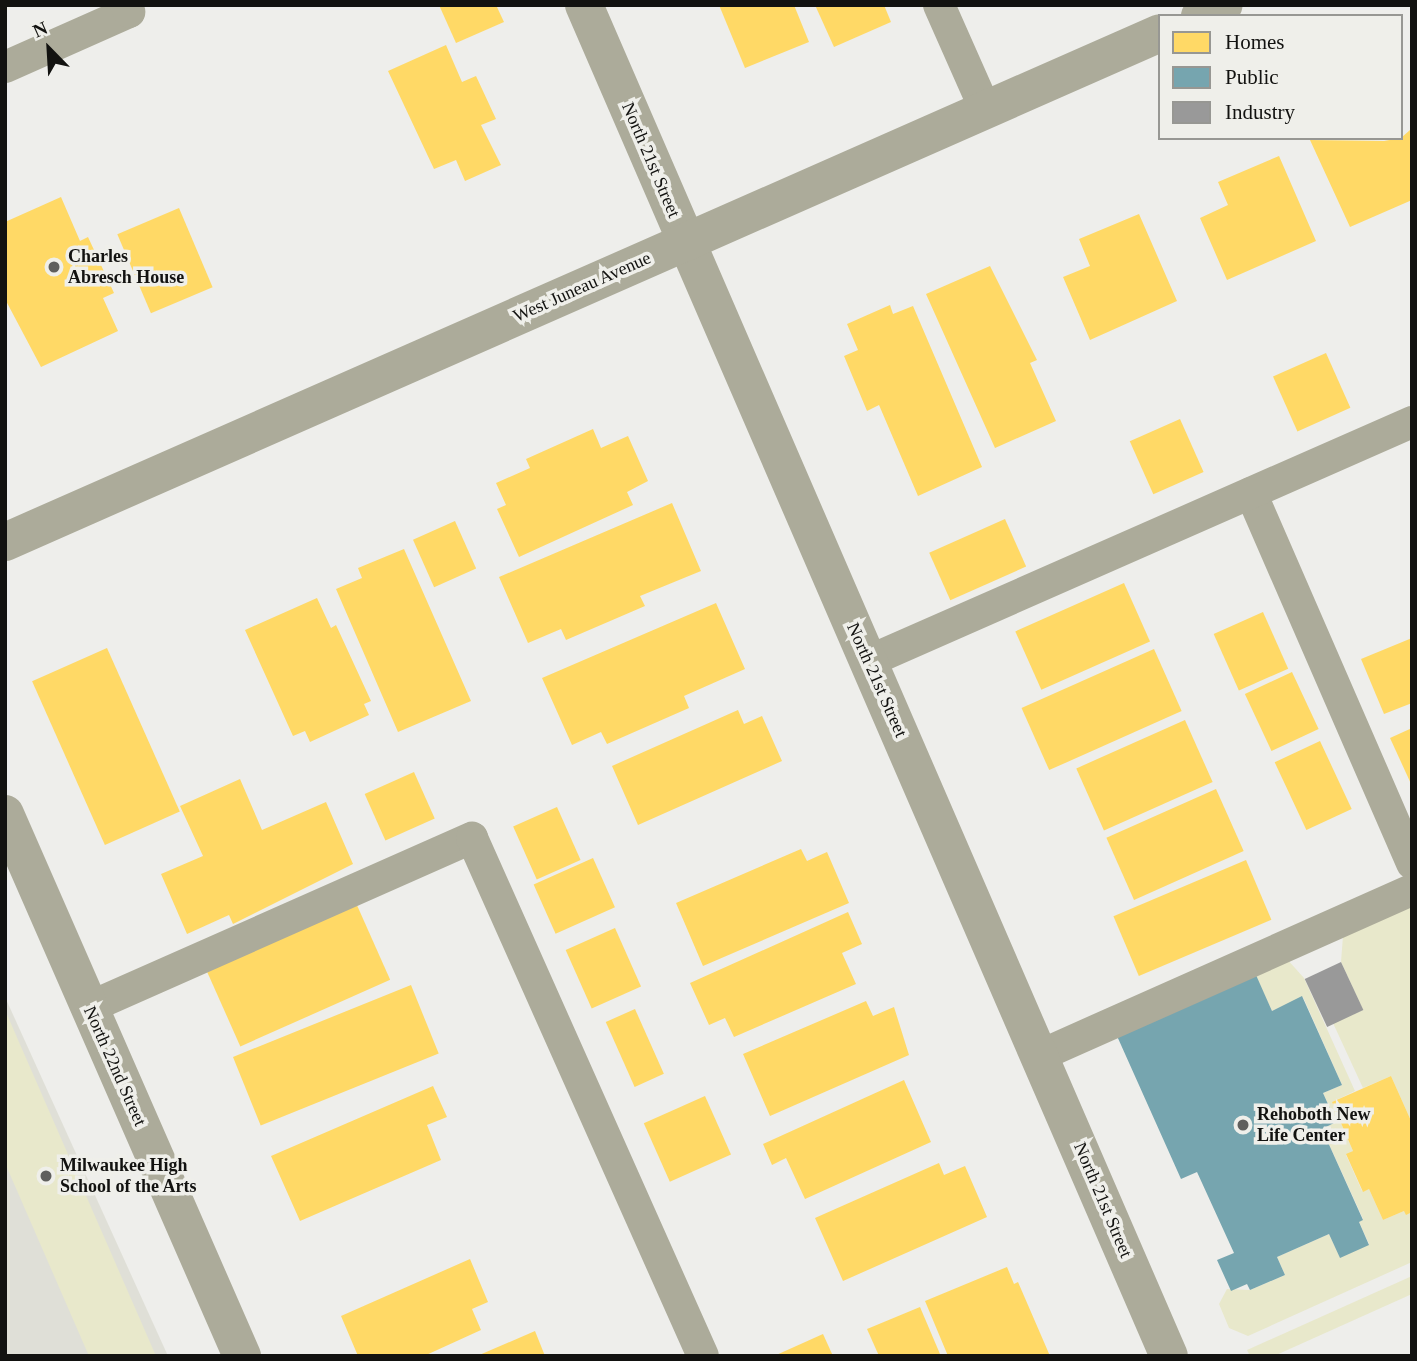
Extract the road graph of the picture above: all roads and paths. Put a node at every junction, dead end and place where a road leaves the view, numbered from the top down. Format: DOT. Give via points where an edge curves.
graph roads {
  1 [pos="126,5"];
  2 [pos="584,5"];
  3 [pos="939,5"];
  4 [pos="1224,5"];
  5 [pos="1204,14"];
  6 [pos="1158,34"];
  7 [pos="5,67"];
  8 [pos="985,109"];
  9 [pos="686,242"];
  10 [pos="1412,422"];
  11 [pos="1251,493"];
  12 [pos="5,542"];
  13 [pos="869,661"];
  14 [pos="5,814"];
  15 [pos="1412,864"];
  16 [pos="1412,890"];
  17 [pos="90,1007"];
  18 [pos="1041,1055"];
  19 [pos="242,1356"];
  20 [pos="703,1356"];
  21 [pos="1169,1356"];
  1 -- 7 [label="lane" via="129,12"];
  2 -- 9 [label="street, North 21st Street"];
  3 -- 8 [label="lane"];
  4 -- 5 [label="street"];
  6 -- 8 [label="street, West Juneau Avenue"];
  8 -- 9 [label="street, West Juneau Avenue"];
  9 -- 12 [label="street, West Juneau Avenue"];
  9 -- 13 [label="street, North 21st Street"];
  10 -- 11 [label="lane"];
  11 -- 13 [label="lane"];
  11 -- 15 [label="lane"];
  13 -- 18 [label="street, North 21st Street"];
  14 -- 17 [label="street, North 22nd Street"];
  16 -- 18 [label="lane"];
  17 -- 19 [label="street, North 22nd Street"];
  17 -- 20 [label="lane" via="472,838"];
  18 -- 21 [label="street, North 21st Street"];
}
